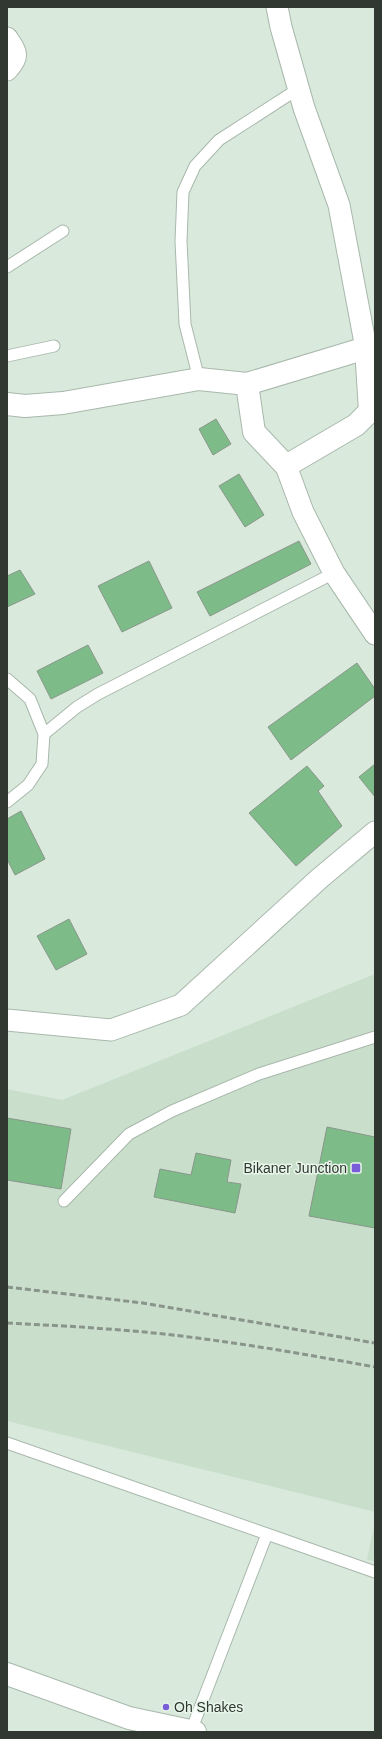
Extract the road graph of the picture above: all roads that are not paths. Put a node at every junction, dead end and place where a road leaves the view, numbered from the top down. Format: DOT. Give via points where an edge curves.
graph roads {
  1 [pos="277,7"];
  2 [pos="7,38"];
  3 [pos="7,70"];
  4 [pos="298,89"];
  5 [pos="63,231"];
  6 [pos="7,267"];
  7 [pos="54,346"];
  8 [pos="371,347"];
  9 [pos="7,356"];
  10 [pos="199,379"];
  11 [pos="247,384"];
  12 [pos="7,404"];
  13 [pos="286,466"];
  14 [pos="334,573"];
  15 [pos="375,634"];
  16 [pos="7,679"];
  17 [pos="44,734"];
  18 [pos="7,802"];
  19 [pos="375,832"];
  20 [pos="7,1020"];
  21 [pos="375,1037"];
  22 [pos="64,1201"];
  23 [pos="7,1443"];
  24 [pos="267,1534"];
  25 [pos="375,1572"];
  26 [pos="7,1674"];
  27 [pos="193,1732"];
  1 -- 4 [label="street"];
  2 -- 3 [label="street" via="16,51 16,59"];
  4 -- 8 [label="street" via="339,204"];
  4 -- 10 [label="lane" via="219,140 195,166 183,192 181,241 185,324"];
  5 -- 6 [label="lane"];
  7 -- 9 [label="lane"];
  8 -- 11 [label="street"];
  8 -- 13 [label="street" via="370,411 356,425"];
  10 -- 11 [label="street"];
  10 -- 12 [label="street" via="63,404"];
  11 -- 13 [label="street" via="254,432"];
  13 -- 14 [label="street" via="302,512"];
  14 -- 15 [label="street"];
  14 -- 17 [label="lane" via="98,694 77,707"];
  16 -- 17 [label="lane" via="30,698"];
  17 -- 18 [label="lane" via="42,764 28,785"];
  19 -- 20 [label="street" via="320,878 180,1006 111,1030"];
  21 -- 22 [label="lane" via="259,1074 172,1111 129,1134"];
  23 -- 24 [label="lane"];
  24 -- 25 [label="lane"];
  24 -- 27 [label="lane"];
  26 -- 27 [label="street" via="129,1718"];
}
